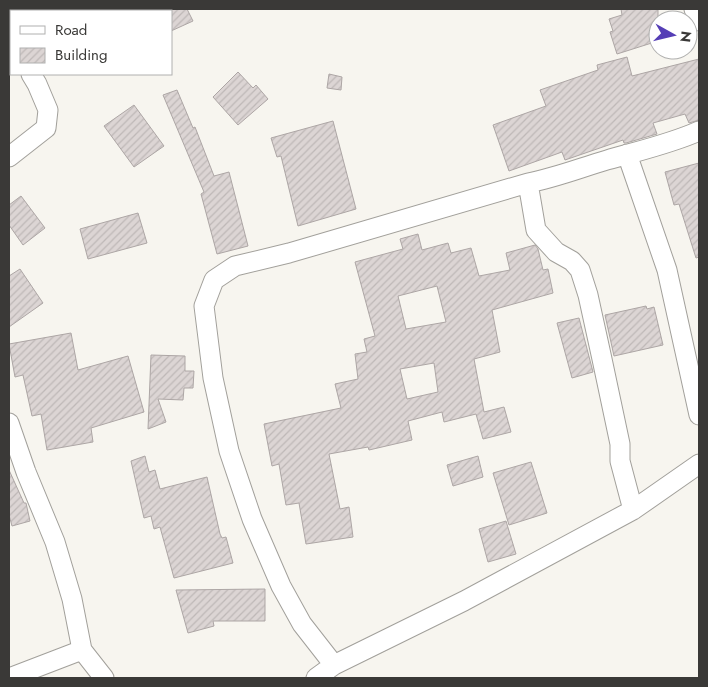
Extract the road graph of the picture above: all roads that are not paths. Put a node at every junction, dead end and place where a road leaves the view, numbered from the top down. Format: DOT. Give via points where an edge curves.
graph roads {
  1 [pos="694,9"];
  2 [pos="699,21"];
  3 [pos="32,75"];
  4 [pos="699,131"];
  5 [pos="627,154"];
  6 [pos="9,157"];
  7 [pos="528,183"];
  8 [pos="699,415"];
  9 [pos="9,423"];
  10 [pos="699,464"];
  11 [pos="633,510"];
  12 [pos="82,650"];
  13 [pos="334,665"];
  14 [pos="9,678"];
  15 [pos="104,678"];
  16 [pos="316,678"];
  1 -- 2 [label="street"];
  3 -- 6 [label="street" via="48,110 46,128"];
  4 -- 5 [label="street"];
  5 -- 7 [label="street"];
  5 -- 8 [label="street" via="667,270"];
  7 -- 11 [label="street" via="536,230 556,252 580,270"];
  7 -- 13 [label="street" via="289,254 235,266 214,280 204,306 212,378 229,451 252,519 281,586 302,624"];
  9 -- 12 [label="street" via="55,542 72,599"];
  10 -- 11 [label="street"];
  11 -- 13 [label="street"];
  12 -- 14 [label="street"];
  12 -- 15 [label="street"];
  13 -- 16 [label="street"];
}
